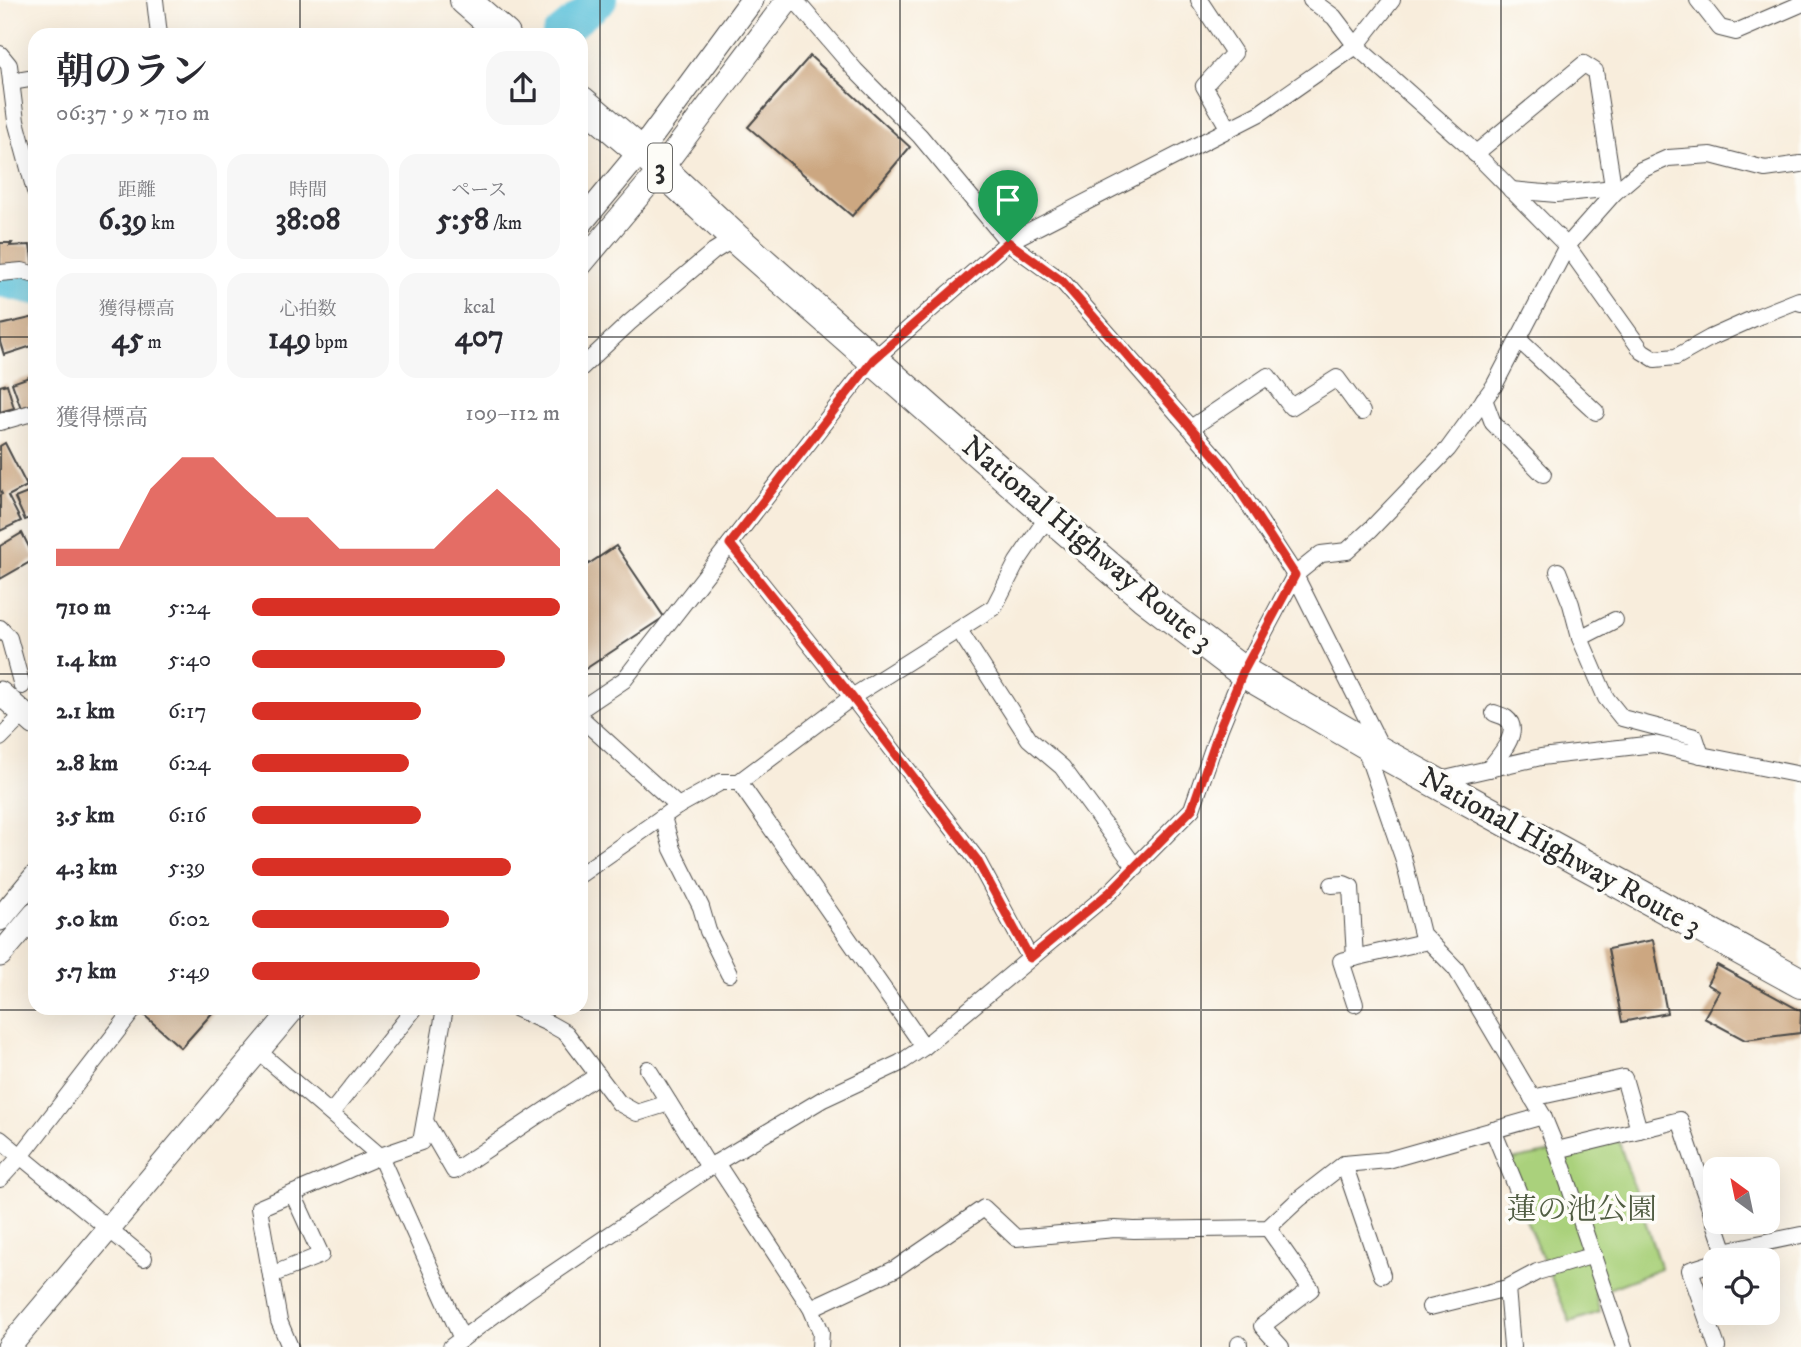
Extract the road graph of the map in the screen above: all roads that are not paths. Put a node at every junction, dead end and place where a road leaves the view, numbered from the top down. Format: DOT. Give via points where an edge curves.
graph roads {
  1 [pos="155,0"];
  2 [pos="465,0"];
  3 [pos="752,0"];
  4 [pos="788,0"];
  5 [pos="795,0"];
  6 [pos="1199,0"];
  7 [pos="1311,0"];
  8 [pos="1392,0"];
  9 [pos="1698,0"];
  10 [pos="1801,4"];
  11 [pos="158,28"];
  12 [pos="496,28"];
  13 [pos="1356,46"];
  14 [pos="0,54"];
  15 [pos="28,79"];
  16 [pos="11,82"];
  17 [pos="588,107"];
  18 [pos="1229,129"];
  19 [pos="1475,154"];
  20 [pos="650,160"];
  21 [pos="1801,164"];
  22 [pos="28,165"];
  23 [pos="1511,190"];
  24 [pos="1614,190"];
  25 [pos="588,217"];
  26 [pos="735,238"];
  27 [pos="1008,242"];
  28 [pos="1567,246"];
  29 [pos="588,253"];
  30 [pos="0,273"];
  31 [pos="28,273"];
  32 [pos="1801,303"];
  33 [pos="1518,339"];
  34 [pos="873,360"];
  35 [pos="588,361"];
  36 [pos="1484,399"];
  37 [pos="1362,412"];
  38 [pos="1596,412"];
  39 [pos="28,414"];
  40 [pos="0,422"];
  41 [pos="1191,428"];
  42 [pos="1544,474"];
  43 [pos="1049,515"];
  44 [pos="730,544"];
  45 [pos="1558,571"];
  46 [pos="1295,575"];
  47 [pos="1615,620"];
  48 [pos="0,628"];
  49 [pos="959,630"];
  50 [pos="1580,638"];
  51 [pos="1243,672"];
  52 [pos="852,697"];
  53 [pos="21,700"];
  54 [pos="588,704"];
  55 [pos="1494,713"];
  56 [pos="588,724"];
  57 [pos="0,738"];
  58 [pos="1374,748"];
  59 [pos="1701,755"];
  60 [pos="1489,769"];
  61 [pos="1801,775"];
  62 [pos="739,782"];
  63 [pos="1434,782"];
  64 [pos="678,806"];
  65 [pos="663,817"];
  66 [pos="1136,868"];
  67 [pos="588,869"];
  68 [pos="1332,884"];
  69 [pos="28,885"];
  70 [pos="0,919"];
  71 [pos="28,922"];
  72 [pos="1428,941"];
  73 [pos="0,956"];
  74 [pos="1030,958"];
  75 [pos="1355,958"];
  76 [pos="729,974"];
  77 [pos="1801,983"];
  78 [pos="1354,1004"];
  79 [pos="130,1015"];
  80 [pos="288,1015"];
  81 [pos="409,1015"];
  82 [pos="444,1015"];
  83 [pos="531,1015"];
  84 [pos="924,1047"];
  85 [pos="259,1052"];
  86 [pos="648,1069"];
  87 [pos="598,1075"];
  88 [pos="1532,1097"];
  89 [pos="669,1103"];
  90 [pos="331,1113"];
  91 [pos="1542,1116"];
  92 [pos="425,1121"];
  93 [pos="1493,1130"];
  94 [pos="1639,1130"];
  95 [pos="0,1139"];
  96 [pos="1558,1150"];
  97 [pos="21,1156"];
  98 [pos="380,1156"];
  99 [pos="1344,1164"];
  100 [pos="712,1165"];
  101 [pos="0,1179"];
  102 [pos="293,1194"];
  103 [pos="1516,1206"];
  104 [pos="109,1228"];
  105 [pos="1268,1228"];
  106 [pos="1801,1235"];
  107 [pos="1717,1248"];
  108 [pos="1755,1248"];
  109 [pos="1594,1255"];
  110 [pos="144,1258"];
  111 [pos="1703,1265"];
  112 [pos="271,1275"];
  113 [pos="1382,1275"];
  114 [pos="1507,1288"];
  115 [pos="1430,1307"];
  116 [pos="1703,1307"];
  117 [pos="811,1308"];
  118 [pos="1709,1325"];
  119 [pos="456,1343"];
  120 [pos="9,1347"];
  121 [pos="290,1347"];
  122 [pos="820,1347"];
  123 [pos="1281,1347"];
  124 [pos="1512,1347"];
  125 [pos="1625,1347"];
  126 [pos="1717,1347"];
  1 -- 11 [label="street"];
  2 -- 12 [label="highway"];
  3 -- 20 [label="street"];
  4 -- 20 [label="street"];
  5 -- 27 [label="street" via="920,136"];
  6 -- 18 [label="street" via="1234,53 1204,86"];
  7 -- 13 [label="street" via="1334,17"];
  8 -- 13 [label="street"];
  9 -- 10 [label="street" via="1720,28 1736,32"];
  13 -- 18 [label="street" via="1260,113"];
  13 -- 19 [label="street"];
  14 -- 16 [label="street" via="9,65"];
  15 -- 16 [label="street"];
  16 -- 22 [label="street"];
  17 -- 20 [label="highway, National Highway Route 3 / 3"];
  18 -- 27 [label="street"];
  19 -- 23 [label="street"];
  19 -- 24 [label="street" via="1584,64 1595,71"];
  20 -- 25 [label="street"];
  20 -- 26 [label="highway, National Highway Route 3 / 3"];
  20 -- 29 [label="street"];
  21 -- 24 [label="street" via="1765,169 1711,155 1668,158"];
  23 -- 24 [label="street" via="1556,194"];
  23 -- 28 [label="street"];
  24 -- 28 [label="street"];
  26 -- 34 [label="highway, National Highway Route 3 / 3"];
  26 -- 35 [label="street" via="714,251"];
  27 -- 34 [label="street"];
  27 -- 41 [label="street" via="1063,282"];
  28 -- 32 [label="street" via="1642,351 1655,359 1676,357 1759,316"];
  28 -- 33 [label="street"];
  30 -- 31 [label="street"];
  33 -- 36 [label="street"];
  33 -- 38 [label="street"];
  34 -- 43 [label="highway, National Highway Route 3 / 3"];
  34 -- 44 [label="street"];
  36 -- 42 [label="street" via="1493,423"];
  36 -- 46 [label="street" via="1448,449 1371,529 1347,551 1321,554"];
  37 -- 41 [label="street" via="1337,378 1291,407 1268,376"];
  39 -- 40 [label="street"];
  41 -- 46 [label="street" via="1225,468"];
  43 -- 49 [label="street" via="994,607"];
  43 -- 51 [label="highway, National Highway Route 3 / 3" via="1143,596"];
  44 -- 52 [label="street"];
  44 -- 54 [label="street" via="624,680"];
  45 -- 50 [label="street"];
  46 -- 51 [label="street"];
  46 -- 58 [label="street"];
  47 -- 50 [label="street"];
  48 -- 53 [label="street" via="9,638"];
  49 -- 52 [label="street"];
  49 -- 66 [label="street" via="1029,739 1062,767"];
  50 -- 59 [label="street" via="1606,698 1622,718 1695,737"];
  51 -- 58 [label="highway, National Highway Route 3 / 3"];
  51 -- 66 [label="street" via="1192,809"];
  52 -- 62 [label="street"];
  52 -- 74 [label="street" via="977,860"];
  53 -- 57 [label="street"];
  55 -- 60 [label="street" via="1506,718 1511,727 1509,741"];
  56 -- 64 [label="street"];
  58 -- 63 [label="highway, National Highway Route 3 / 3"];
  58 -- 72 [label="street" via="1422,934"];
  59 -- 60 [label="street" via="1654,744 1541,757"];
  59 -- 61 [label="street"];
  60 -- 63 [label="street"];
  62 -- 64 [label="street" via="721,782"];
  62 -- 84 [label="street"];
  63 -- 77 [label="highway, National Highway Route 3 / 3"];
  64 -- 65 [label="street"];
  65 -- 67 [label="street"];
  65 -- 76 [label="street" via="672,849"];
  66 -- 74 [label="street"];
  68 -- 75 [label="street" via="1351,887"];
  69 -- 70 [label="street"];
  71 -- 73 [label="street"];
  72 -- 75 [label="street"];
  72 -- 88 [label="street" via="1455,969"];
  74 -- 84 [label="street"];
  75 -- 78 [label="street" via="1341,961"];
  79 -- 97 [label="street"];
  80 -- 85 [label="street"];
  81 -- 90 [label="street"];
  82 -- 92 [label="street"];
  83 -- 87 [label="street" via="566,1033"];
  84 -- 100 [label="street" via="823,1099"];
  85 -- 90 [label="street"];
  85 -- 104 [label="street"];
  86 -- 89 [label="street"];
  87 -- 89 [label="street" via="619,1103 637,1113"];
  87 -- 92 [label="street" via="454,1171"];
  88 -- 91 [label="street"];
  88 -- 94 [label="street" via="1624,1078"];
  89 -- 100 [label="street"];
  90 -- 98 [label="street"];
  91 -- 93 [label="street"];
  91 -- 96 [label="street"];
  92 -- 98 [label="street" via="421,1142"];
  93 -- 99 [label="street" via="1388,1160"];
  93 -- 103 [label="street" via="1518,1191"];
  94 -- 96 [label="street"];
  94 -- 107 [label="street" via="1680,1119"];
  95 -- 97 [label="street"];
  96 -- 109 [label="street"];
  97 -- 101 [label="street"];
  97 -- 104 [label="street"];
  98 -- 102 [label="street"];
  98 -- 119 [label="street"];
  99 -- 105 [label="street"];
  99 -- 113 [label="street"];
  100 -- 117 [label="street"];
  100 -- 119 [label="street"];
  102 -- 112 [label="street" via="259,1208"];
  102 -- 112 [label="street" via="321,1255"];
  104 -- 110 [label="street"];
  104 -- 120 [label="street"];
  105 -- 117 [label="street" via="1115,1229 1016,1238 985,1208 895,1269"];
  105 -- 123 [label="street" via="1311,1289 1262,1326"];
  106 -- 108 [label="street"];
  109 -- 114 [label="street" via="1537,1272"];
  109 -- 125 [label="street"];
  111 -- 116 [label="street" via="1690,1270"];
  112 -- 121 [label="street" via="279,1321"];
  114 -- 115 [label="street"];
  114 -- 124 [label="street"];
  117 -- 122 [label="street" via="821,1332"];
  118 -- 126 [label="street"];
}
